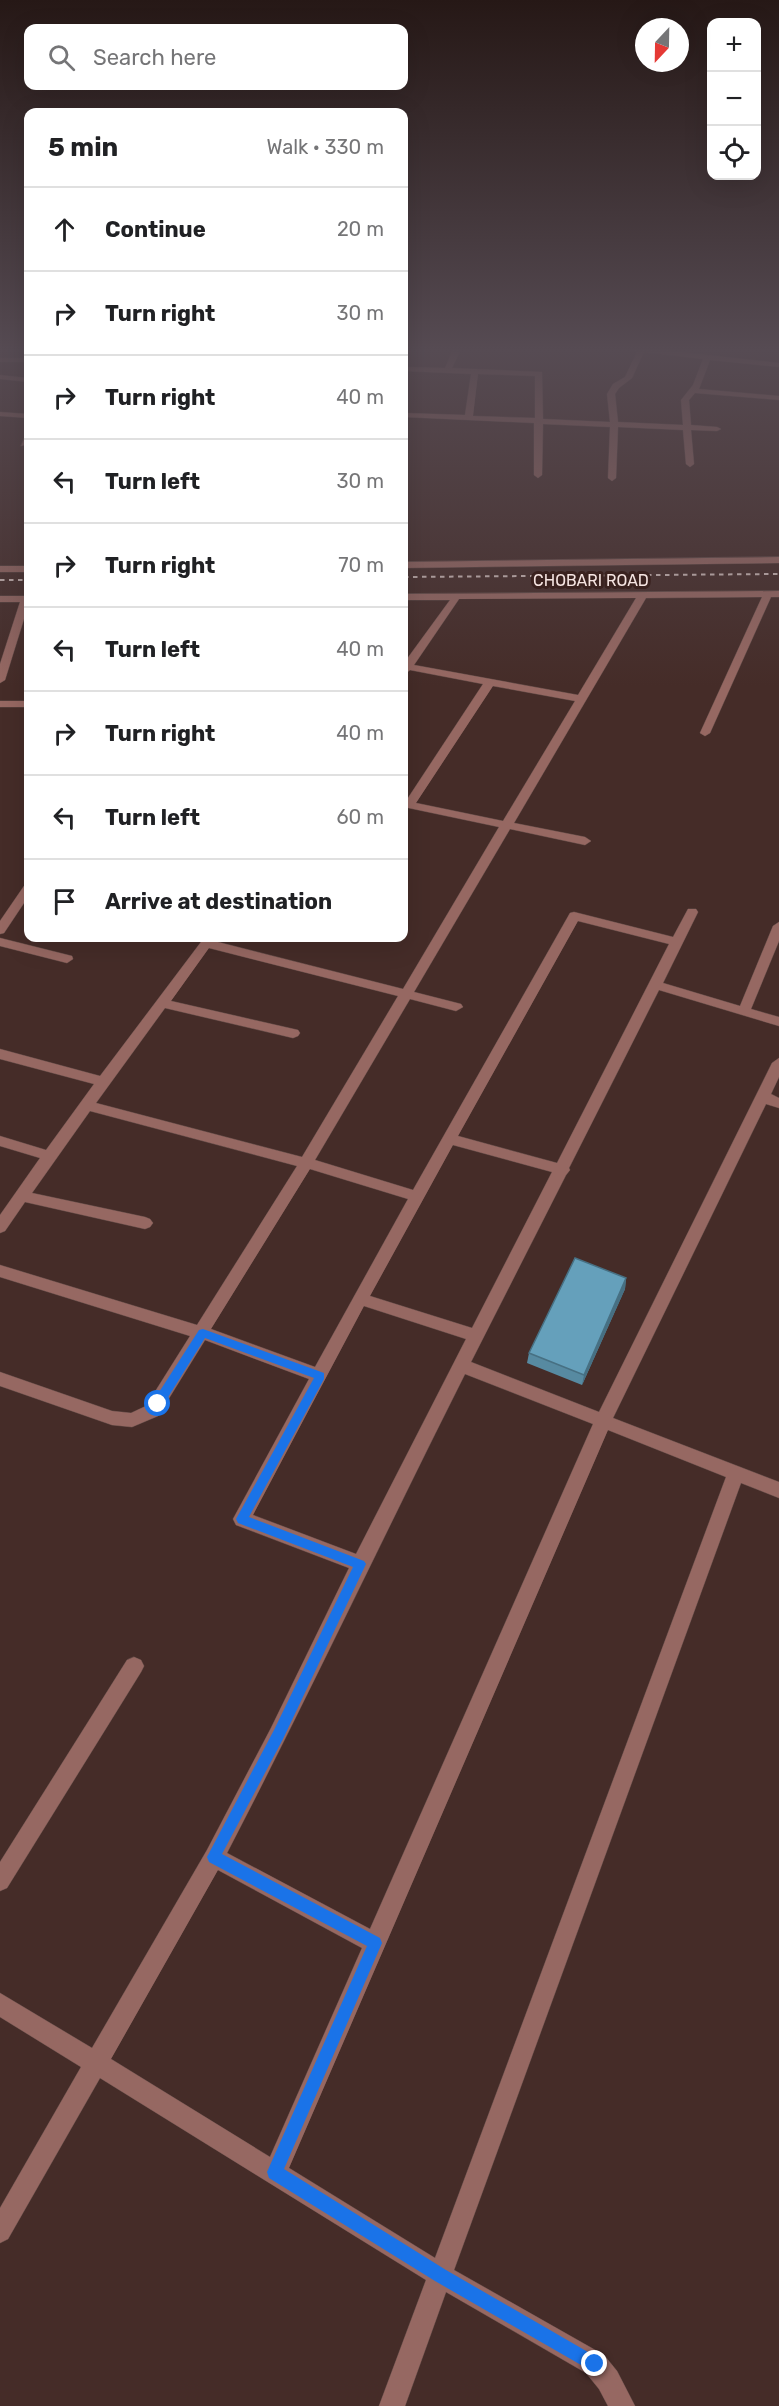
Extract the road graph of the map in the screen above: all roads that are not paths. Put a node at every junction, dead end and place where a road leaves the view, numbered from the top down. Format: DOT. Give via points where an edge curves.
graph roads {
  1 [pos="538,461"];
  2 [pos="613,461"];
  3 [pos="538,475"];
  4 [pos="612,478"];
  5 [pos="779,560"];
  6 [pos="408,565"];
  7 [pos="0,569"];
  8 [pos="24,569"];
  9 [pos="773,594"];
  10 [pos="644,595"];
  11 [pos="458,596"];
  12 [pos="408,597"];
  13 [pos="0,599"];
  14 [pos="24,599"];
  15 [pos="24,608"];
  16 [pos="408,664"];
  17 [pos="408,668"];
  18 [pos="0,680"];
  19 [pos="490,682"];
  20 [pos="581,699"];
  21 [pos="0,704"];
  22 [pos="24,704"];
  23 [pos="705,733"];
  24 [pos="408,801"];
  25 [pos="408,804"];
  26 [pos="505,826"];
  27 [pos="585,842"];
  28 [pos="24,894"];
  29 [pos="692,912"];
  30 [pos="2,924"];
  31 [pos="777,934"];
  32 [pos="0,942"];
  33 [pos="207,942"];
  34 [pos="215,942"];
  35 [pos="677,942"];
  36 [pos="67,959"];
  37 [pos="656,985"];
  38 [pos="405,993"];
  39 [pos="162,1003"];
  40 [pos="456,1007"];
  41 [pos="744,1011"];
  42 [pos="779,1022"];
  43 [pos="293,1033"];
  44 [pos="0,1054"];
  45 [pos="779,1063"];
  46 [pos="103,1082"];
  47 [pos="763,1097"];
  48 [pos="779,1103"];
  49 [pos="86,1105"];
  50 [pos="451,1139"];
  51 [pos="0,1141"];
  52 [pos="49,1156"];
  53 [pos="306,1163"];
  54 [pos="563,1170"];
  55 [pos="21,1196"];
  56 [pos="419,1197"];
  57 [pos="145,1223"];
  58 [pos="0,1227"];
  59 [pos="0,1271"];
  60 [pos="360,1299"];
  61 [pos="203,1333"];
  62 [pos="477,1336"];
  63 [pos="463,1366"];
  64 [pos="320,1376"];
  65 [pos="0,1379"];
  66 [pos="603,1420"];
  67 [pos="736,1473"];
  68 [pos="779,1490"];
  69 [pos="360,1564"];
  70 [pos="134,1666"];
  71 [pos="214,1857"];
  72 [pos="0,1881"];
  73 [pos="375,1943"];
  74 [pos="0,2004"];
  75 [pos="96,2064"];
  76 [pos="275,2172"];
  77 [pos="0,2231"];
  78 [pos="440,2275"];
  79 [pos="392,2406"];
  80 [pos="621,2406"];
  1 -- 3 [label="street"];
  2 -- 4 [label="street"];
  5 -- 6 [label="street"];
  7 -- 8 [label="street"];
  9 -- 10 [label="street, CHOBARI ROAD"];
  9 -- 23 [label="street"];
  10 -- 11 [label="street, CHOBARI ROAD"];
  10 -- 20 [label="street"];
  11 -- 12 [label="street, CHOBARI ROAD"];
  11 -- 16 [label="street"];
  13 -- 14 [label="street"];
  15 -- 18 [label="street"];
  17 -- 19 [label="street"];
  19 -- 20 [label="street"];
  19 -- 24 [label="street"];
  20 -- 26 [label="street"];
  21 -- 22 [label="street"];
  25 -- 26 [label="street"];
  26 -- 27 [label="street"];
  26 -- 38 [label="street"];
  28 -- 30 [label="street"];
  29 -- 35 [label="street"];
  31 -- 41 [label="street"];
  32 -- 36 [label="street"];
  33 -- 39 [label="street"];
  34 -- 38 [label="street"];
  35 -- 37 [label="street"];
  35 -- 50 [label="street" via="574,916"];
  37 -- 41 [label="street"];
  37 -- 54 [label="street"];
  38 -- 40 [label="street"];
  38 -- 53 [label="street"];
  39 -- 43 [label="street"];
  39 -- 46 [label="street"];
  41 -- 42 [label="street"];
  44 -- 46 [label="street"];
  45 -- 47 [label="street"];
  46 -- 49 [label="street"];
  47 -- 48 [label="street"];
  47 -- 66 [label="street"];
  49 -- 52 [label="street"];
  49 -- 53 [label="street"];
  50 -- 54 [label="street"];
  50 -- 56 [label="street"];
  51 -- 52 [label="street"];
  52 -- 55 [label="street"];
  53 -- 56 [label="street"];
  53 -- 61 [label="street"];
  54 -- 62 [label="street"];
  55 -- 57 [label="street"];
  55 -- 58 [label="street"];
  56 -- 60 [label="street"];
  59 -- 61 [label="street"];
  60 -- 62 [label="street"];
  60 -- 64 [label="street"];
  61 -- 64 [label="street"];
  61 -- 65 [label="street" via="158,1404 138,1419 112,1418"];
  62 -- 63 [label="street"];
  63 -- 66 [label="street"];
  63 -- 69 [label="street"];
  64 -- 69 [label="street" via="242,1519"];
  66 -- 67 [label="street"];
  66 -- 73 [label="street"];
  67 -- 68 [label="street"];
  67 -- 78 [label="street"];
  69 -- 71 [label="street"];
  70 -- 72 [label="street"];
  71 -- 73 [label="street"];
  71 -- 75 [label="street"];
  73 -- 76 [label="street"];
  74 -- 75 [label="street"];
  75 -- 76 [label="street"];
  75 -- 77 [label="street"];
  76 -- 78 [label="street"];
  78 -- 79 [label="street"];
  78 -- 80 [label="street" via="595,2364"];
}
